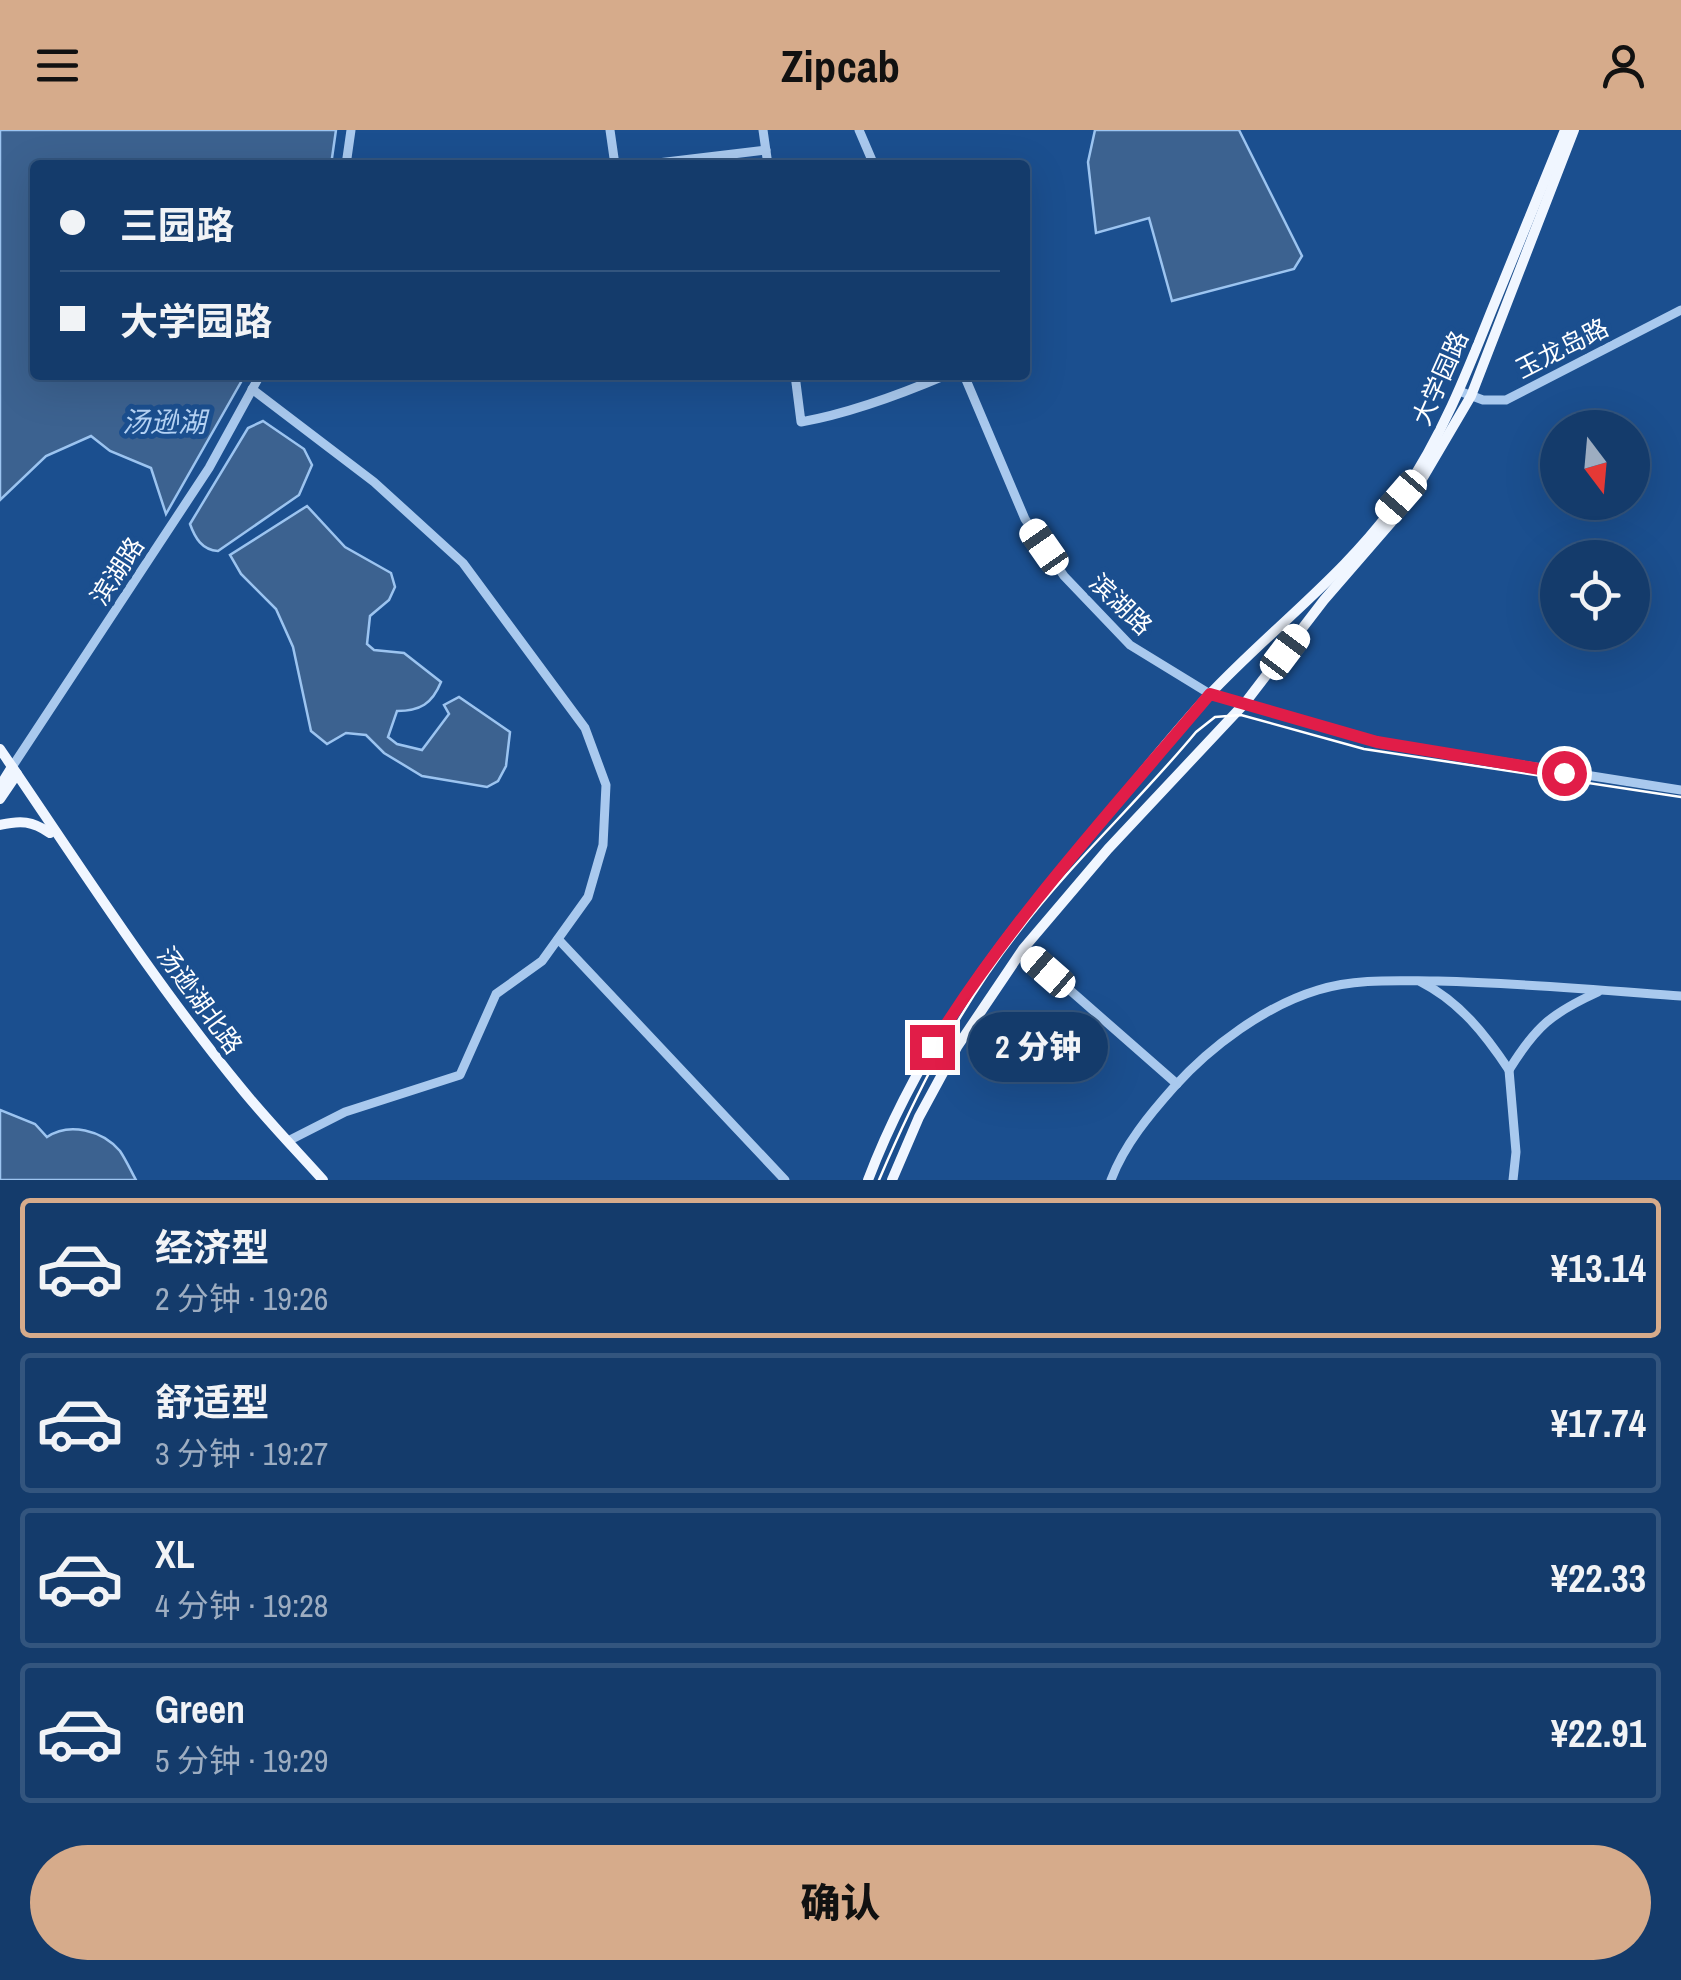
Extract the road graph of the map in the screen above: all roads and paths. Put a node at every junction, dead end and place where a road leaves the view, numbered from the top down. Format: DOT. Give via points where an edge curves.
graph roads {
  1 [pos="351,130"];
  2 [pos="610,130"];
  3 [pos="763,130"];
  4 [pos="859,130"];
  5 [pos="1565,130"];
  6 [pos="1574,130"];
  7 [pos="766,150"];
  8 [pos="347,160"];
  9 [pos="614,160"];
  10 [pos="683,160"];
  11 [pos="767,160"];
  12 [pos="872,160"];
  13 [pos="1681,310"];
  14 [pos="257,380"];
  15 [pos="795,380"];
  16 [pos="934,380"];
  17 [pos="966,380"];
  18 [pos="252,389"];
  19 [pos="1459,391"];
  20 [pos="1470,396"];
  21 [pos="1210,694"];
  22 [pos="1245,703"];
  23 [pos="0,749"];
  24 [pos="15,770"];
  25 [pos="0,786"];
  26 [pos="1681,790"];
  27 [pos="0,799"];
  28 [pos="0,825"];
  29 [pos="56,836"];
  30 [pos="558,939"];
  31 [pos="1022,949"];
  32 [pos="1418,981"];
  33 [pos="1601,990"];
  34 [pos="1681,996"];
  35 [pos="1509,1070"];
  36 [pos="1176,1084"];
  37 [pos="288,1141"];
  38 [pos="323,1180"];
  39 [pos="785,1180"];
  40 [pos="868,1180"];
  41 [pos="892,1180"];
  42 [pos="1111,1180"];
  43 [pos="1513,1180"];
  1 -- 8 [label="street"];
  2 -- 9 [label="street"];
  3 -- 7 [label="street"];
  4 -- 12 [label="street"];
  5 -- 19 [label="main road, 大学园路"];
  6 -- 20 [label="main road, 大学园路"];
  7 -- 10 [label="street"];
  7 -- 11 [label="street"];
  13 -- 20 [label="street, 玉龙岛路" via="1506,400"];
  14 -- 18 [label="street, 滨湖路"];
  15 -- 16 [label="street" via="800,422"];
  17 -- 21 [label="street, 滨湖路" via="1025,519 1064,576 1130,645"];
  18 -- 24 [label="street, 滨湖路"];
  18 -- 30 [label="street" via="374,482 464,563 585,728 606,785 603,845 588,898"];
  19 -- 20 [label="street, 玉龙岛路"];
  19 -- 21 [label="main road, 大学园路" via="1401,497 1317,595"];
  20 -- 22 [label="main road, 大学园路" via="1408,503"];
  21 -- 22 [label="street, 滨湖路"];
  21 -- 40 [label="main road, 大学园路" via="968,988 900,1106"];
  22 -- 26 [label="street, 滨湖路" via="1377,742"];
  22 -- 31 [label="main road, 大学园路"];
  23 -- 24 [label="main road, 汤逊湖北路"];
  24 -- 25 [label="main road, 滨湖路"];
  24 -- 27 [label="main road, 滨湖路"];
  24 -- 29 [label="main road, 汤逊湖北路"];
  28 -- 29 [label="main road" via="34,822"];
  29 -- 37 [label="main road, 汤逊湖北路" via="210,1050"];
  30 -- 37 [label="street" via="542,961 496,994 460,1075 345,1112"];
  30 -- 39 [label="street"];
  31 -- 36 [label="street"];
  31 -- 41 [label="main road, 大学园路" via="958,1048"];
  32 -- 33 [label="street"];
  32 -- 35 [label="street" via="1470,1018"];
  32 -- 36 [label="street" via="1369,980 1317,990 1253,1021"];
  33 -- 34 [label="street"];
  33 -- 35 [label="street" via="1557,1011"];
  35 -- 43 [label="street"];
  36 -- 42 [label="street"];
  37 -- 38 [label="main road, 汤逊湖北路"];
}
